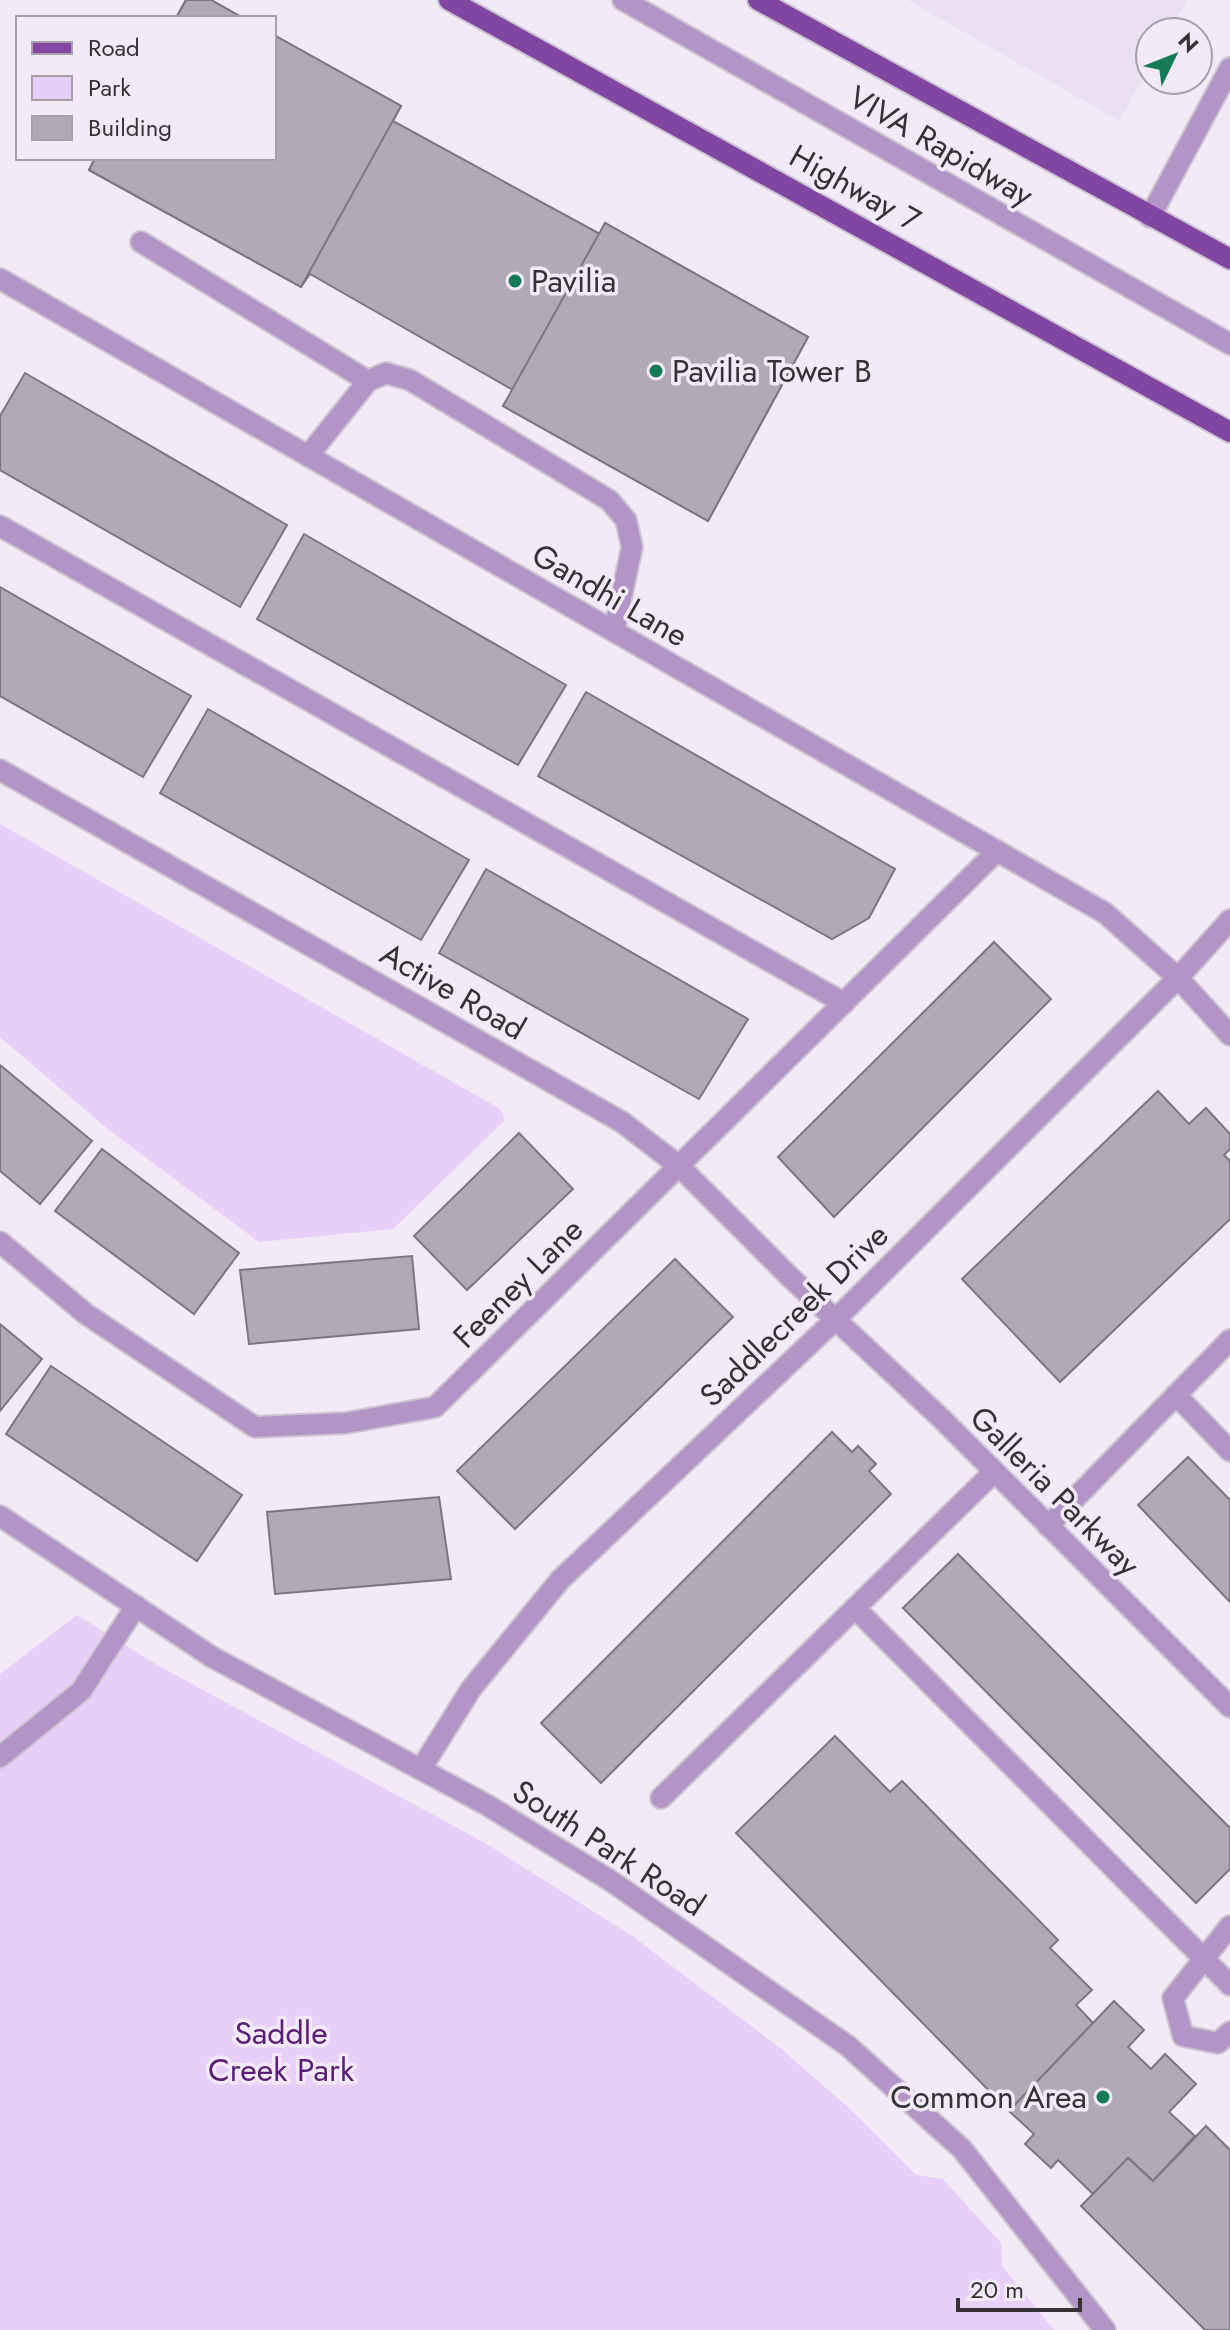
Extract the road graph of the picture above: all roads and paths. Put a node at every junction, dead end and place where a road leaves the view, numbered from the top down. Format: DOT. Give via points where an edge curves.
graph roads {
  1 [pos="449,0"];
  2 [pos="623,0"];
  3 [pos="758,0"];
  4 [pos="1230,68"];
  5 [pos="1150,217"];
  6 [pos="141,242"];
  7 [pos="1230,259"];
  8 [pos="2,286"];
  9 [pos="1230,344"];
  10 [pos="368,381"];
  11 [pos="1230,432"];
  12 [pos="308,456"];
  13 [pos="0,526"];
  14 [pos="614,631"];
  15 [pos="0,770"];
  16 [pos="997,851"];
  17 [pos="1230,920"];
  18 [pos="1178,978"];
  19 [pos="844,1003"];
  20 [pos="1230,1035"];
  21 [pos="679,1166"];
  22 [pos="0,1242"];
  23 [pos="836,1319"];
  24 [pos="1230,1340"];
  25 [pos="1176,1395"];
  26 [pos="1230,1451"];
  27 [pos="994,1472"];
  28 [pos="0,1516"];
  29 [pos="1048,1526"];
  30 [pos="136,1606"];
  31 [pos="855,1608"];
  32 [pos="1230,1707"];
  33 [pos="0,1757"];
  34 [pos="421,1769"];
  35 [pos="661,1798"];
  36 [pos="1230,1926"];
  37 [pos="1204,1958"];
  38 [pos="1230,1985"];
  39 [pos="1230,2032"];
  40 [pos="1105,2330"];
  1 -- 11 [label="main road, Highway 7"];
  2 -- 9 [label="street, VIVA Rapidway"];
  3 -- 5 [label="main road"];
  4 -- 5 [label="street"];
  5 -- 7 [label="main road"];
  6 -- 10 [label="street"];
  8 -- 12 [label="street, Gandhi Lane"];
  10 -- 12 [label="street"];
  10 -- 14 [label="street" via="386,373 410,380 609,500 626,520 632,547"];
  12 -- 14 [label="street, Gandhi Lane"];
  13 -- 19 [label="street"];
  14 -- 16 [label="street, Gandhi Lane"];
  15 -- 21 [label="street, Active Road" via="622,1122"];
  16 -- 18 [label="street, Gandhi Lane" via="1105,913"];
  16 -- 19 [label="street, Feeney Lane"];
  17 -- 18 [label="street, Saddlecreek Drive"];
  18 -- 20 [label="street, Gandhi Lane"];
  18 -- 23 [label="street, Saddlecreek Drive"];
  19 -- 21 [label="street, Feeney Lane"];
  21 -- 22 [label="street, Feeney Lane" via="435,1407 346,1423 255,1427 86,1314"];
  21 -- 23 [label="street, Active Road"];
  23 -- 27 [label="street, Galleria Parkway"];
  23 -- 34 [label="street, Saddlecreek Drive" via="560,1580 471,1689"];
  24 -- 25 [label="street"];
  25 -- 26 [label="street"];
  25 -- 29 [label="street"];
  27 -- 29 [label="street, Galleria Parkway"];
  27 -- 31 [label="street"];
  28 -- 30 [label="street, South Park Road"];
  29 -- 32 [label="street, Galleria Parkway"];
  30 -- 33 [label="street" via="81,1691"];
  30 -- 34 [label="street, South Park Road" via="212,1657"];
  31 -- 35 [label="street"];
  31 -- 37 [label="street"];
  34 -- 40 [label="street, South Park Road" via="611,1881 848,2046 962,2149"];
  36 -- 37 [label="street"];
  37 -- 38 [label="street"];
  37 -- 39 [label="street" via="1173,1998 1183,2036 1218,2043"];
}
